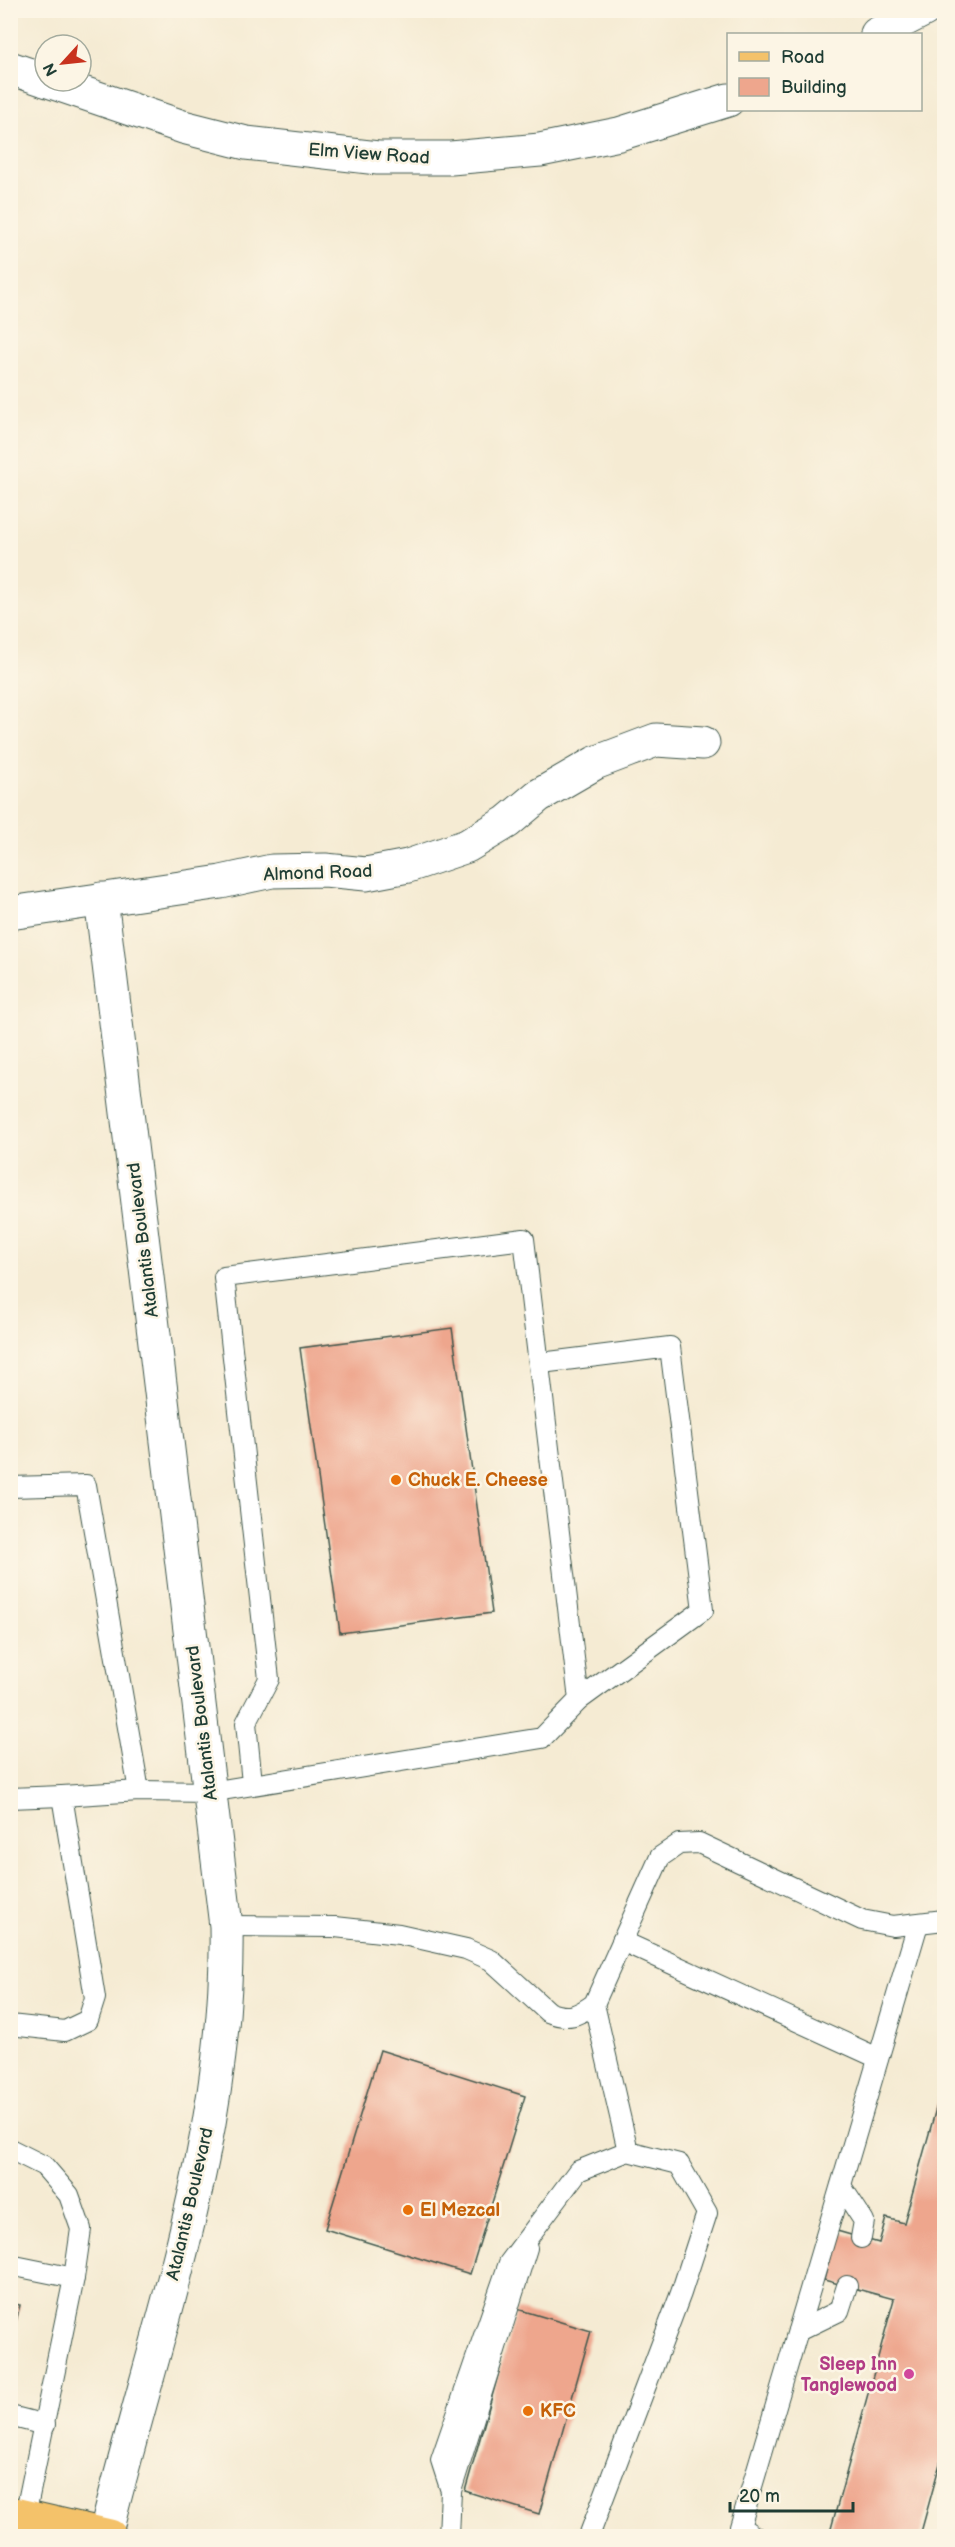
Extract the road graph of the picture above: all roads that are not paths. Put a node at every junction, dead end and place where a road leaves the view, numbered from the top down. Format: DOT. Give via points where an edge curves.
graph roads {
  1 [pos="924,10"];
  2 [pos="879,33"];
  3 [pos="10,68"];
  4 [pos="33,75"];
  5 [pos="85,93"];
  6 [pos="727,101"];
  7 [pos="703,743"];
  8 [pos="101,899"];
  9 [pos="10,913"];
  10 [pos="540,1363"];
  11 [pos="10,1487"];
  12 [pos="579,1700"];
  13 [pos="252,1783"];
  14 [pos="139,1791"];
  15 [pos="210,1792"];
  16 [pos="62,1796"];
  17 [pos="10,1798"];
  18 [pos="945,1920"];
  19 [pos="918,1924"];
  20 [pos="226,1926"];
  21 [pos="622,1941"];
  22 [pos="594,2004"];
  23 [pos="10,2025"];
  24 [pos="878,2058"];
  25 [pos="10,2149"];
  26 [pos="628,2151"];
  27 [pos="841,2187"];
  28 [pos="861,2238"];
  29 [pos="10,2265"];
  30 [pos="74,2278"];
  31 [pos="847,2286"];
  32 [pos="798,2331"];
  33 [pos="10,2416"];
  34 [pos="45,2425"];
  35 [pos="18,2514"];
  36 [pos="107,2536"];
  37 [pos="449,2536"];
  38 [pos="590,2536"];
  39 [pos="754,2536"];
  1 -- 2 [label="street"];
  3 -- 4 [label="street, Elm View Road"];
  5 -- 6 [label="street, Elm View Road" via="183,127 246,143 378,158 451,158 540,150 619,134"];
  7 -- 8 [label="street, Almond Road" via="656,740 595,763 538,796 507,822 467,846 408,866 366,874 272,871"];
  8 -- 9 [label="street, Almond Road"];
  8 -- 15 [label="street, Atalantis Boulevard"];
  10 -- 12 [label="lane"];
  10 -- 12 [label="lane" via="670,1347 703,1610"];
  10 -- 13 [label="lane" via="524,1239 224,1277 269,1679 246,1723"];
  11 -- 14 [label="lane" via="86,1485"];
  12 -- 13 [label="lane" via="542,1738"];
  13 -- 15 [label="lane"];
  14 -- 15 [label="lane"];
  14 -- 16 [label="lane"];
  15 -- 20 [label="street, Atalantis Boulevard"];
  16 -- 17 [label="lane"];
  16 -- 23 [label="lane" via="95,1998 88,2020 65,2031"];
  18 -- 19 [label="lane"];
  19 -- 21 [label="lane" via="893,1926 862,1920 699,1843 679,1844 660,1857"];
  19 -- 24 [label="lane"];
  20 -- 22 [label="lane" via="335,1927 399,1934 466,1949 491,1960 548,2012 578,2015"];
  20 -- 36 [label="street, Atalantis Boulevard" via="227,1979 220,2056 205,2149"];
  21 -- 22 [label="lane"];
  21 -- 24 [label="lane"];
  22 -- 26 [label="lane"];
  24 -- 27 [label="lane"];
  25 -- 30 [label="lane" via="44,2166 69,2195 81,2229"];
  26 -- 37 [label="lane" via="578,2170 508,2263 441,2460 451,2491"];
  26 -- 38 [label="lane" via="679,2164 706,2213 681,2293"];
  27 -- 28 [label="lane" via="864,2221"];
  27 -- 32 [label="lane"];
  29 -- 30 [label="lane"];
  30 -- 34 [label="lane"];
  31 -- 32 [label="lane" via="839,2312"];
  32 -- 39 [label="lane" via="740,2527"];
  33 -- 34 [label="lane"];
  34 -- 35 [label="lane"];
  35 -- 36 [label="main road"];
}
